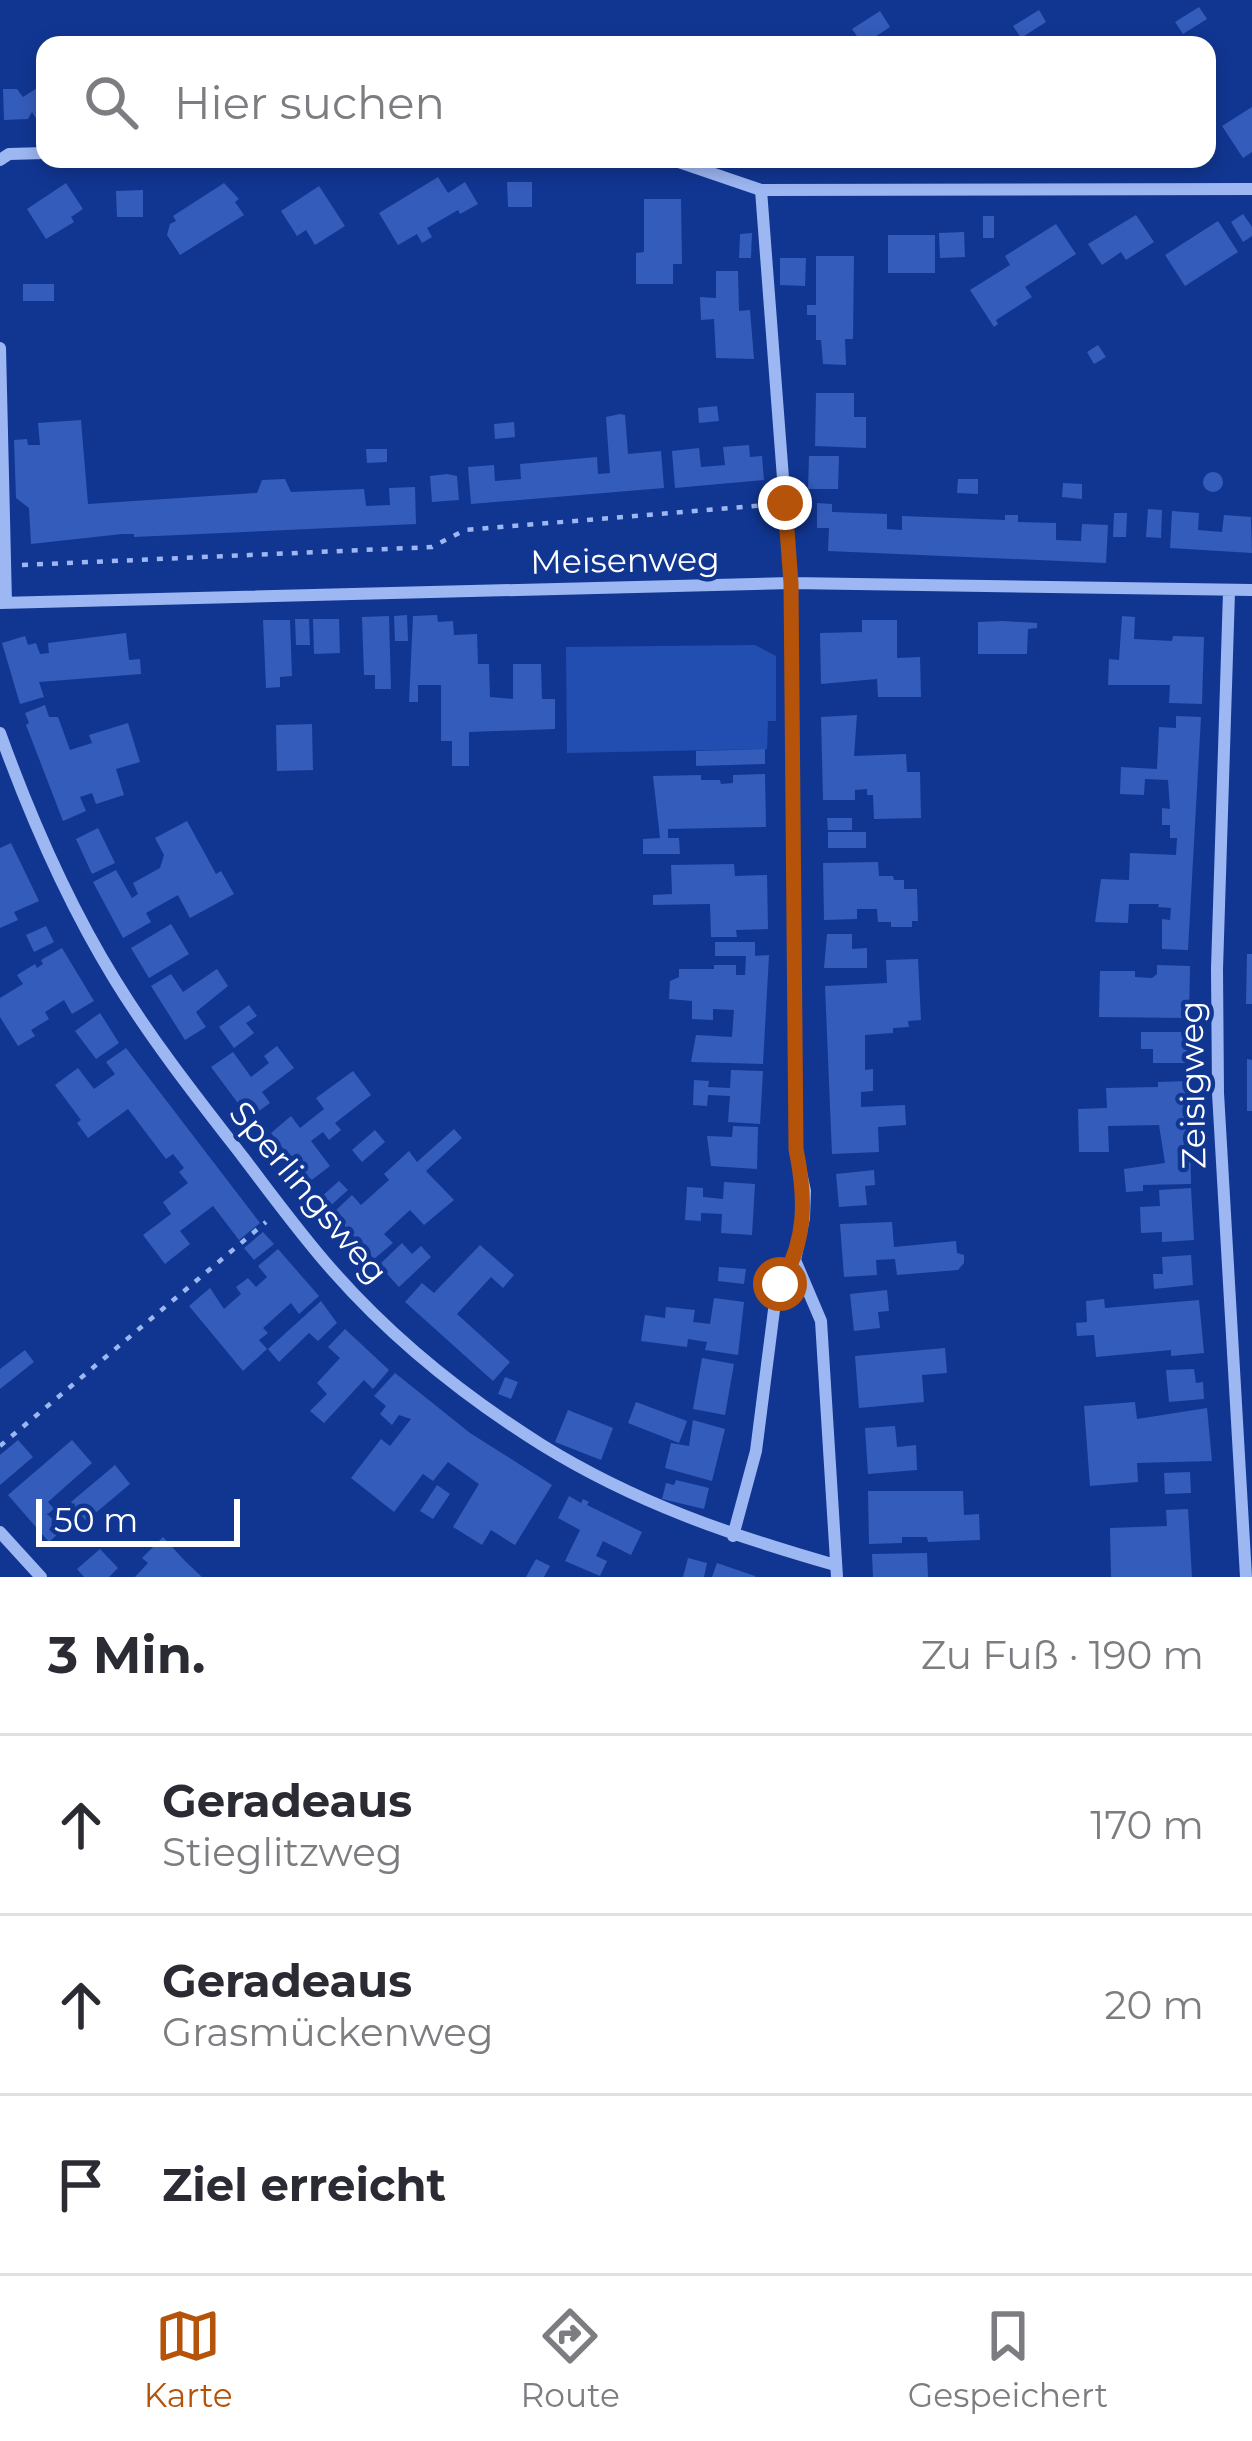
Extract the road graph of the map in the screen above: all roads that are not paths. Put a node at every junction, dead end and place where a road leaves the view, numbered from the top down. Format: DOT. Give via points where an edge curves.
graph roads {
  1 [pos="36,153"];
  2 [pos="0,160"];
  3 [pos="696,168"];
  4 [pos="1252,189"];
  5 [pos="761,190"];
  6 [pos="0,348"];
  7 [pos="791,583"];
  8 [pos="1252,590"];
  9 [pos="1229,592"];
  10 [pos="3,603"];
  11 [pos="0,734"];
  12 [pos="795,1260"];
  13 [pos="0,1532"];
  14 [pos="733,1536"];
  15 [pos="836,1571"];
  16 [pos="41,1577"];
  17 [pos="1246,1577"];
  1 -- 2 [label="street"];
  3 -- 5 [label="street"];
  4 -- 5 [label="street"];
  5 -- 7 [label="street"];
  6 -- 10 [label="street"];
  7 -- 9 [label="street, Meisenweg"];
  7 -- 10 [label="street, Meisenweg"];
  7 -- 12 [label="street" via="796,1149 805,1191"];
  8 -- 9 [label="street, Meisenweg"];
  9 -- 17 [label="street, Zeisigweg" via="1218,1093"];
  11 -- 14 [label="street, Sperlingsweg" via="33,821 115,980 334,1272 397,1335 541,1444 668,1513"];
  12 -- 14 [label="street" via="776,1302 756,1451"];
  12 -- 15 [label="street" via="821,1321"];
  13 -- 16 [label="street"];
  14 -- 15 [label="street, Sperlingsweg"];
}
